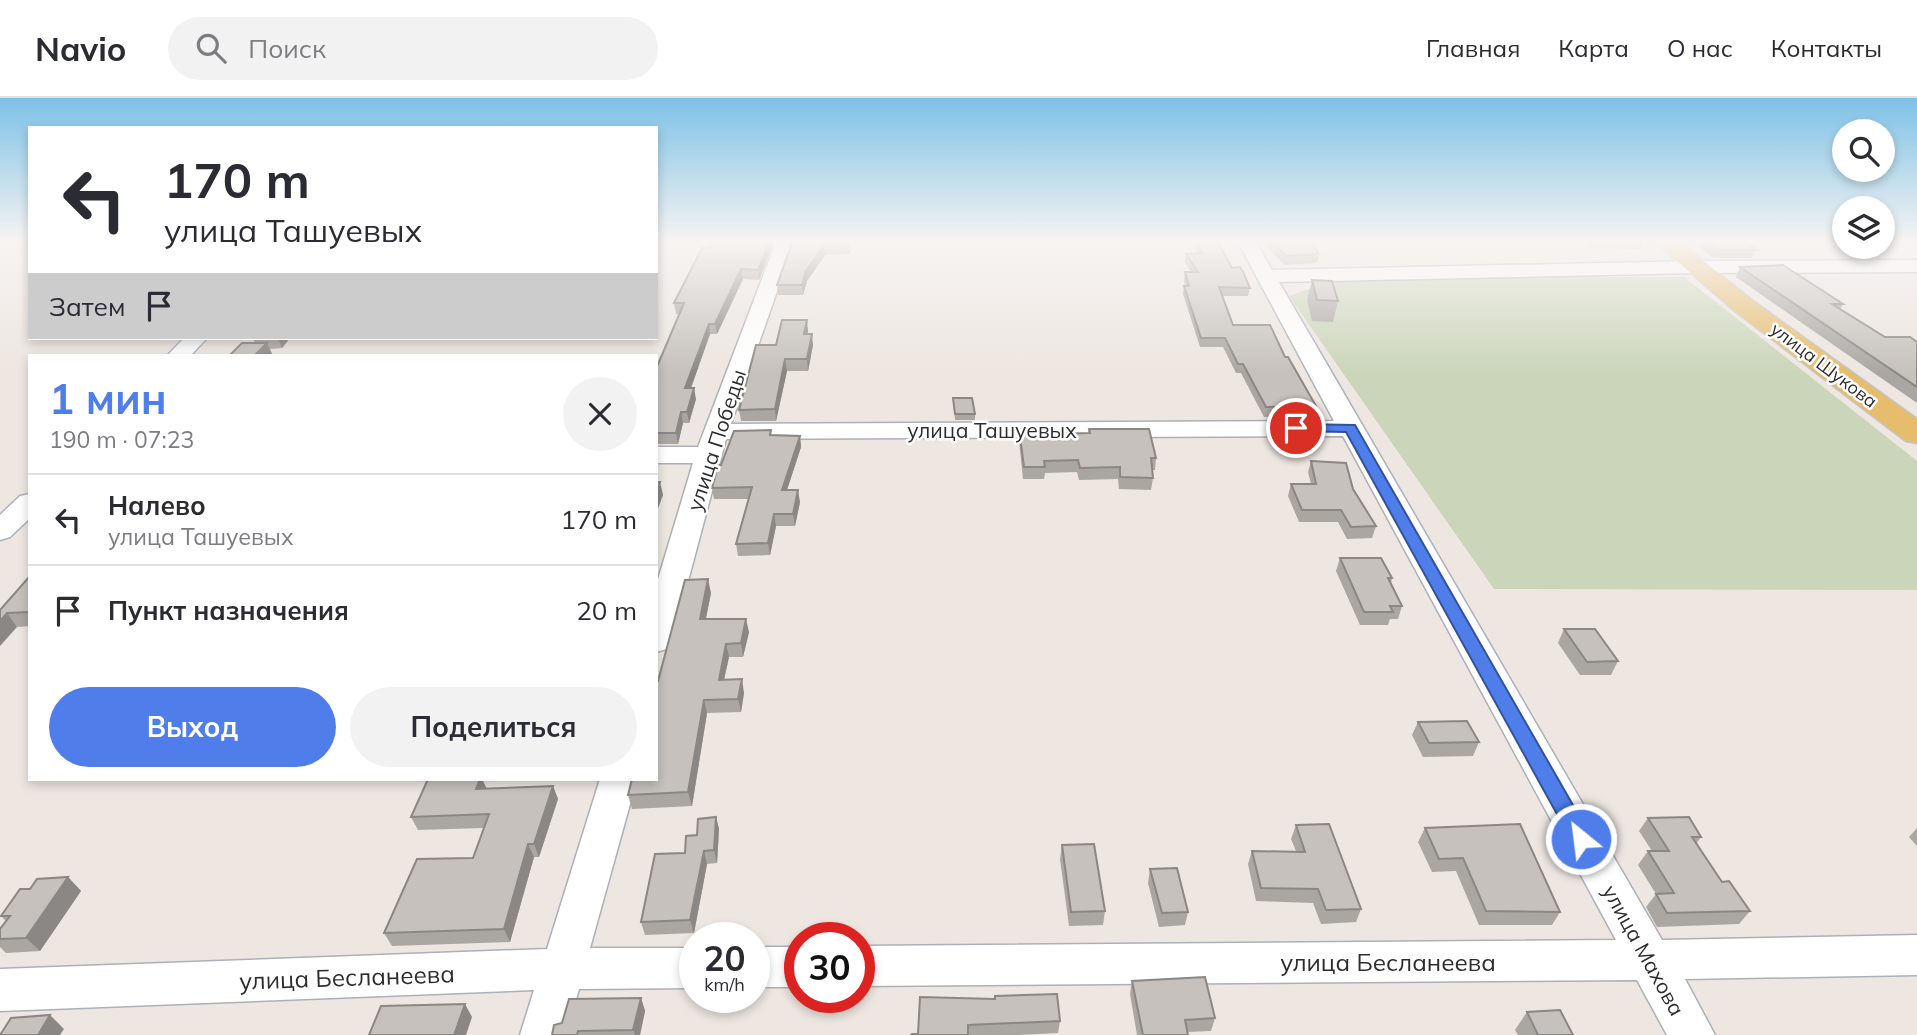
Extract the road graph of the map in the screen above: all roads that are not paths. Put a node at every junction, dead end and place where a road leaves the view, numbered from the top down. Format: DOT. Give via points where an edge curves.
graph roads {
  1 [pos="769,286"];
  2 [pos="1270,286"];
  3 [pos="1720,286"];
  4 [pos="194,340"];
  5 [pos="180,354"];
  6 [pos="1351,428"];
  7 [pos="1917,434"];
  8 [pos="713,443"];
  9 [pos="658,455"];
  10 [pos="28,504"];
  11 [pos="0,531"];
  12 [pos="658,634"];
  13 [pos="617,781"];
  14 [pos="1917,955"];
  15 [pos="1650,960"];
  16 [pos="875,966"];
  17 [pos="679,968"];
  18 [pos="564,969"];
  19 [pos="0,990"];
  20 [pos="543,1035"];
  21 [pos="1692,1035"];
  1 -- 8 [label="street, улица Победы"];
  2 -- 6 [label="street, улица Махова"];
  3 -- 7 [label="main road, улица Шукова"];
  4 -- 5 [label="street"];
  6 -- 8 [label="street, улица Ташуевых"];
  6 -- 15 [label="street, улица Махова"];
  8 -- 9 [label="street, улица Ташуевых"];
  8 -- 12 [label="street, улица Победы"];
  10 -- 11 [label="street"];
  13 -- 18 [label="street"];
  14 -- 15 [label="street, улица Бесланеева"];
  15 -- 16 [label="street, улица Бесланеева"];
  15 -- 21 [label="street, улица Махова"];
  17 -- 18 [label="street, улица Бесланеева"];
  18 -- 19 [label="street, улица Бесланеева"];
  18 -- 20 [label="street"];
}
